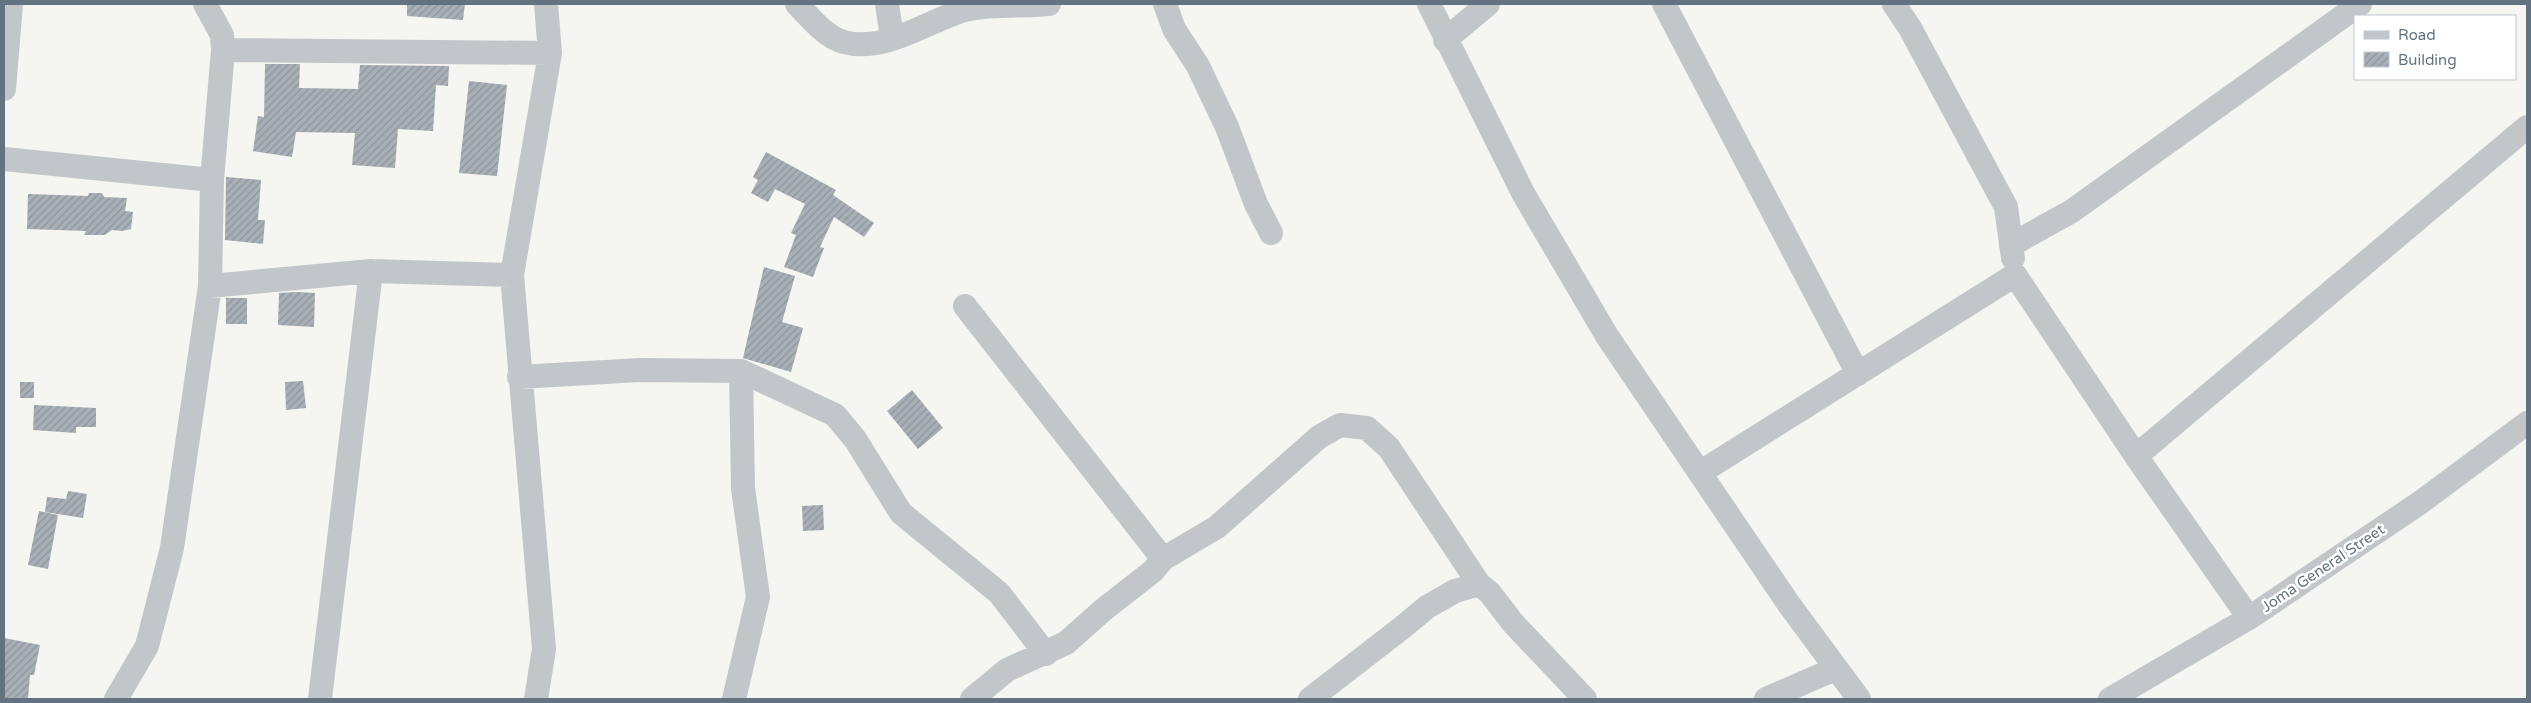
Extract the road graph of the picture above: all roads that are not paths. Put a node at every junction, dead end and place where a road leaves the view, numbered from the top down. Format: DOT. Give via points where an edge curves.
graph roads {
  1 [pos="11,4"];
  2 [pos="205,4"];
  3 [pos="546,4"];
  4 [pos="797,4"];
  5 [pos="887,4"];
  6 [pos="1049,4"];
  7 [pos="1165,4"];
  8 [pos="1429,4"];
  9 [pos="1488,4"];
  10 [pos="1664,4"];
  11 [pos="1894,4"];
  12 [pos="2360,4"];
  13 [pos="892,38"];
  14 [pos="1445,40"];
  15 [pos="223,50"];
  16 [pos="550,53"];
  17 [pos="4,89"];
  18 [pos="2527,127"];
  19 [pos="4,159"];
  20 [pos="212,180"];
  21 [pos="1271,233"];
  22 [pos="2011,245"];
  23 [pos="371,271"];
  24 [pos="512,274"];
  25 [pos="2015,275"];
  26 [pos="210,286"];
  27 [pos="965,306"];
  28 [pos="741,371"];
  29 [pos="1858,374"];
  30 [pos="519,376"];
  31 [pos="2527,423"];
  32 [pos="2136,456"];
  33 [pos="1701,472"];
  34 [pos="1162,559"];
  35 [pos="1479,584"];
  36 [pos="2249,618"];
  37 [pos="1046,654"];
  38 [pos="1836,669"];
  39 [pos="116,699"];
  40 [pos="320,699"];
  41 [pos="536,699"];
  42 [pos="734,699"];
  43 [pos="972,699"];
  44 [pos="1310,699"];
  45 [pos="1585,699"];
  46 [pos="1766,699"];
  47 [pos="1859,699"];
  48 [pos="2110,699"];
  1 -- 17 [label="street"];
  2 -- 15 [label="street" via="222,35"];
  3 -- 16 [label="street"];
  4 -- 13 [label="street" via="825,31 842,42 862,44"];
  5 -- 13 [label="street"];
  6 -- 13 [label="street" via="963,11"];
  7 -- 21 [label="street" via="1174,29 1198,66 1227,127 1256,204"];
  8 -- 14 [label="street"];
  9 -- 14 [label="street"];
  10 -- 29 [label="street"];
  11 -- 22 [label="street" via="2006,207"];
  12 -- 22 [label="street" via="2072,212"];
  14 -- 33 [label="street" via="1523,193 1607,336"];
  15 -- 16 [label="street"];
  15 -- 20 [label="street"];
  16 -- 24 [label="street"];
  18 -- 32 [label="street"];
  19 -- 20 [label="street"];
  20 -- 26 [label="street"];
  22 -- 25 [label="street"];
  23 -- 24 [label="street"];
  23 -- 26 [label="street"];
  23 -- 40 [label="street"];
  24 -- 30 [label="street"];
  25 -- 29 [label="street"];
  25 -- 32 [label="street"];
  26 -- 39 [label="street" via="172,548 147,646"];
  27 -- 34 [label="street"];
  28 -- 30 [label="street" via="640,370"];
  28 -- 37 [label="street" via="835,416 855,439 901,513 999,593"];
  28 -- 42 [label="street" via="743,488 758,597"];
  29 -- 33 [label="street"];
  30 -- 41 [label="street" via="544,649"];
  31 -- 36 [label="street, Joma General Street" via="2421,502"];
  32 -- 36 [label="street"];
  33 -- 38 [label="street"];
  34 -- 35 [label="street" via="1217,527 1319,437 1340,425 1368,428 1389,448"];
  34 -- 37 [label="street" via="1066,643"];
  35 -- 44 [label="street" via="1455,591 1427,606"];
  35 -- 45 [label="street"];
  36 -- 48 [label="street, Joma General Street"];
  37 -- 43 [label="street" via="1006,670"];
  38 -- 46 [label="street"];
  38 -- 47 [label="street"];
}
